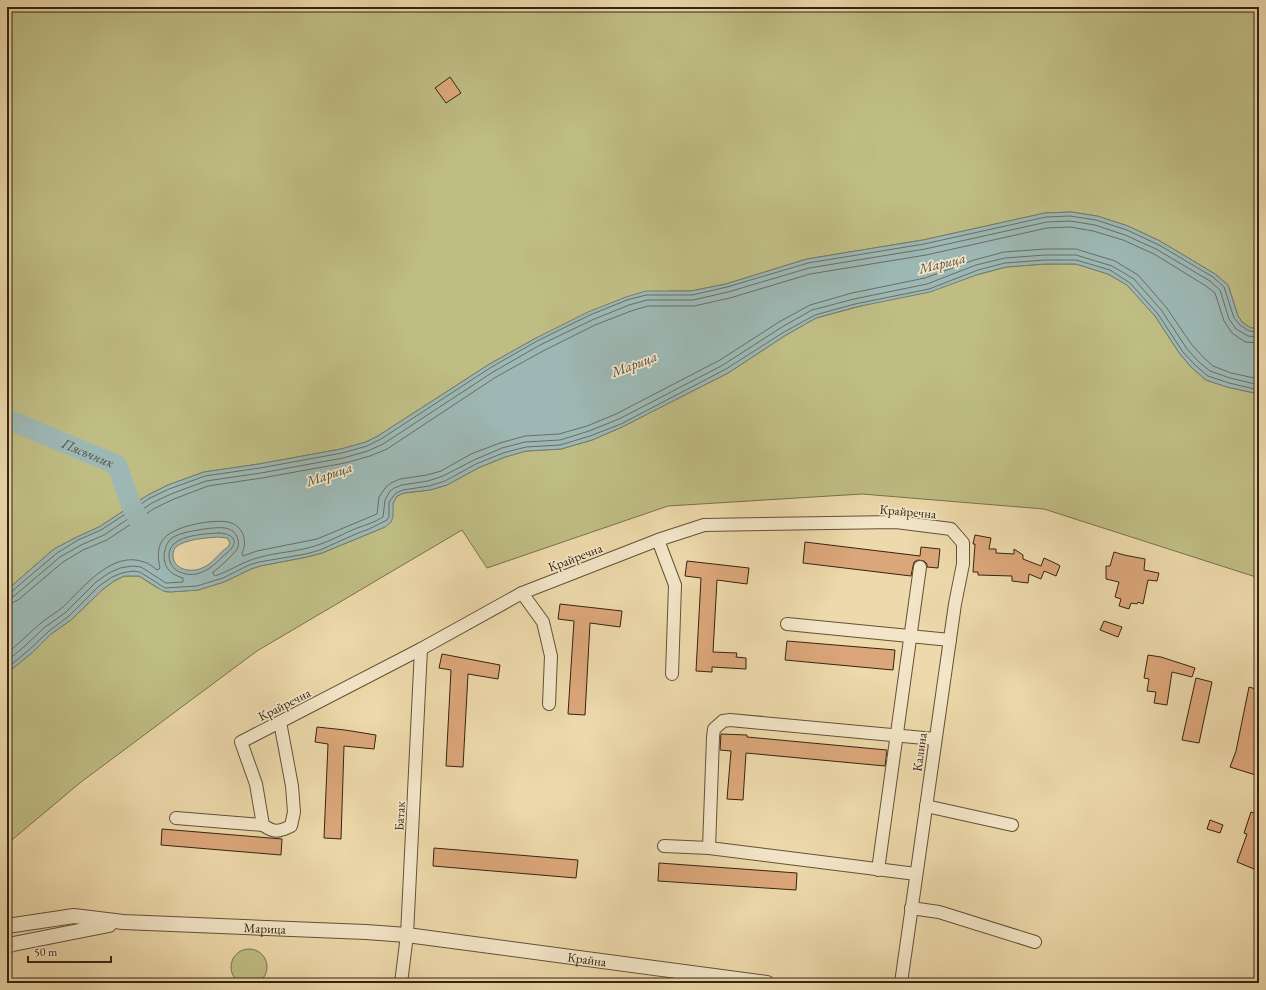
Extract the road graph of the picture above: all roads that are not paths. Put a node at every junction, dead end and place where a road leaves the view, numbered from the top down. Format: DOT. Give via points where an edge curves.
graph roads {
  1 [pos="951,529"];
  2 [pos="658,540"];
  3 [pos="920,567"];
  4 [pos="522,593"];
  5 [pos="788,624"];
  6 [pos="910,636"];
  7 [pos="950,640"];
  8 [pos="421,649"];
  9 [pos="672,674"];
  10 [pos="549,704"];
  11 [pos="280,722"];
  12 [pos="897,736"];
  13 [pos="935,739"];
  14 [pos="926,806"];
  15 [pos="176,818"];
  16 [pos="263,825"];
  17 [pos="1012,825"];
  18 [pos="664,846"];
  19 [pos="709,848"];
  20 [pos="878,870"];
  21 [pos="916,874"];
  22 [pos="911,908"];
  23 [pos="124,922"];
  24 [pos="7,926"];
  25 [pos="407,935"];
  26 [pos="1035,942"];
  27 [pos="7,946"];
  28 [pos="401,983"];
  29 [pos="767,983"];
  30 [pos="900,983"];
  1 -- 2 [label="street, Крайречна" via="896,522 704,525"];
  1 -- 7 [label="street, Калина" via="963,543 963,564"];
  2 -- 4 [label="street, Крайречна"];
  2 -- 9 [label="street" via="675,585"];
  3 -- 6 [label="street"];
  4 -- 8 [label="street, Крайречна"];
  4 -- 10 [label="street" via="543,622 551,656"];
  5 -- 6 [label="street"];
  6 -- 7 [label="street"];
  6 -- 12 [label="street"];
  7 -- 13 [label="street, Калина"];
  8 -- 11 [label="street, Крайречна"];
  8 -- 25 [label="street, Батак"];
  11 -- 16 [label="street, Крайречна" via="241,742 256,784"];
  11 -- 16 [label="street" via="292,786 294,812 291,826 283,830 271,831"];
  12 -- 13 [label="street"];
  12 -- 19 [label="street" via="722,721 714,729 713,737"];
  12 -- 20 [label="street"];
  13 -- 14 [label="street, Калина"];
  14 -- 17 [label="street"];
  14 -- 21 [label="street, Калина"];
  15 -- 16 [label="street"];
  18 -- 19 [label="street"];
  19 -- 20 [label="street"];
  20 -- 21 [label="street"];
  21 -- 22 [label="street, Калина"];
  22 -- 26 [label="street" via="939,912"];
  22 -- 30 [label="street, Калина"];
  23 -- 24 [label="street, Марица" via="74,916"];
  23 -- 25 [label="street, Марица"];
  23 -- 27 [label="street, Марица"];
  25 -- 28 [label="street, Батак"];
  25 -- 29 [label="street, Крайна"];
}
